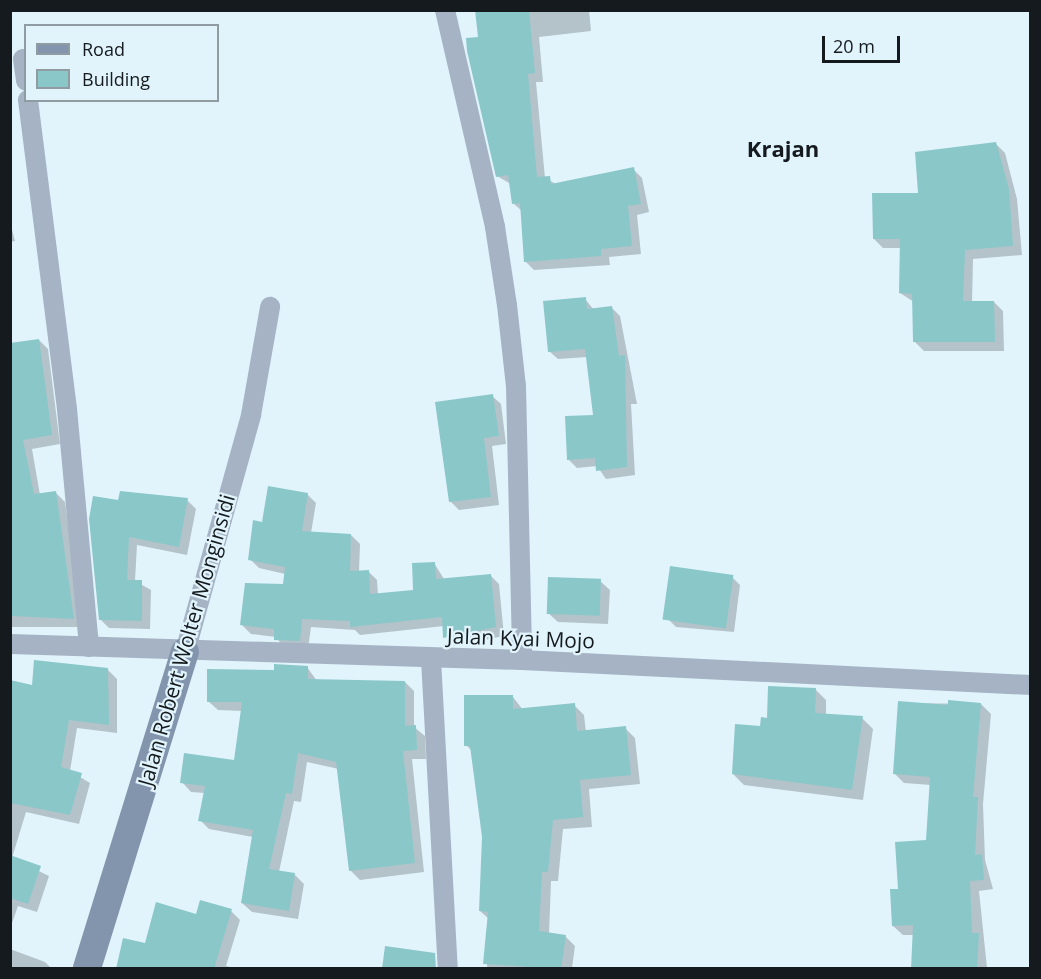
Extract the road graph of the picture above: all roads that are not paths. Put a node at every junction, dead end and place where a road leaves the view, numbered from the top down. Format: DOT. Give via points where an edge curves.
graph roads {
  1 [pos="445,10"];
  2 [pos="23,59"];
  3 [pos="24,66"];
  4 [pos="28,102"];
  5 [pos="270,307"];
  6 [pos="10,644"];
  7 [pos="89,647"];
  8 [pos="185,652"];
  9 [pos="432,659"];
  10 [pos="522,660"];
  11 [pos="1030,685"];
  12 [pos="87,969"];
  13 [pos="448,969"];
  1 -- 10 [label="street" via="495,227 507,305 516,386"];
  2 -- 3 [label="street"];
  4 -- 7 [label="street" via="67,409"];
  5 -- 8 [label="street, Jalan Robert Wolter Monginsidi" via="250,415"];
  6 -- 7 [label="street, Jalan Kyai Mojo"];
  7 -- 8 [label="street, Jalan Kyai Mojo"];
  8 -- 9 [label="street, Jalan Kyai Mojo"];
  8 -- 12 [label="street, Jalan Robert Wolter Monginsidi"];
  9 -- 10 [label="street, Jalan Kyai Mojo"];
  9 -- 13 [label="street"];
  10 -- 11 [label="street, Jalan Kyai Mojo"];
}
